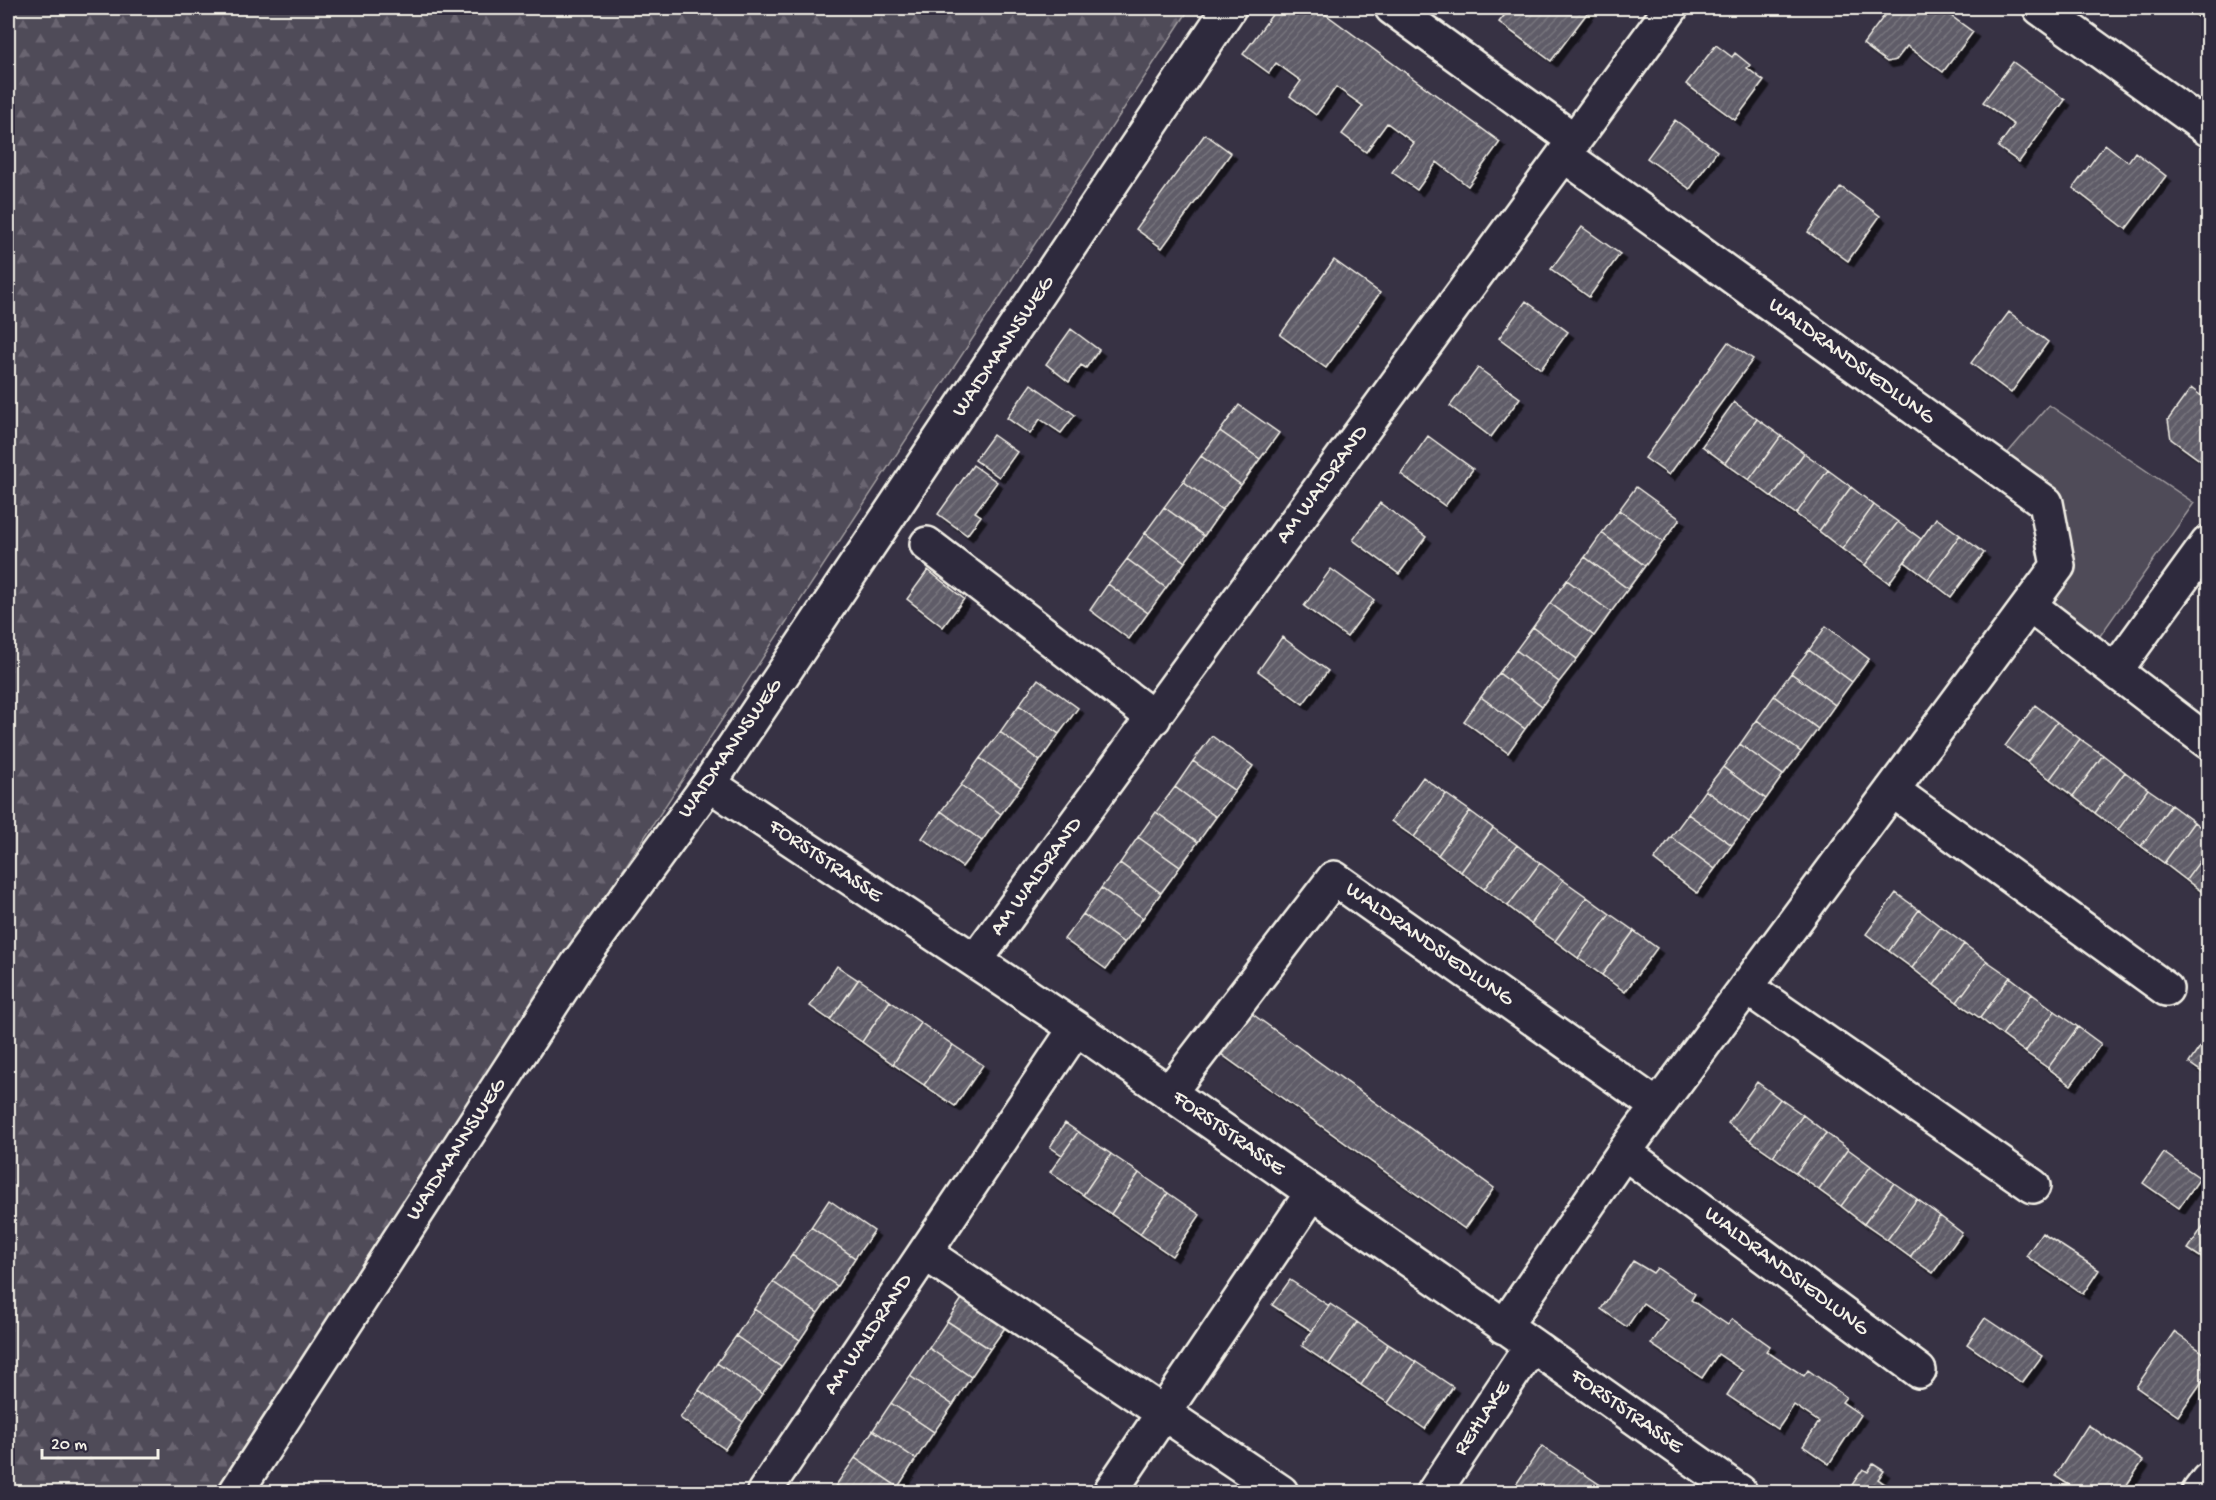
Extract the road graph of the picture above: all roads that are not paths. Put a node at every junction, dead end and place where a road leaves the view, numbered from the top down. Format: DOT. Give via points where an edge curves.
graph roads {
  1 [pos="1229,8"];
  2 [pos="1392,8"];
  3 [pos="1671,8"];
  4 [pos="2040,8"];
  5 [pos="2208,129"];
  6 [pos="1569,147"];
  7 [pos="2208,543"];
  8 [pos="927,544"];
  9 [pos="2029,605"];
  10 [pos="2115,671"];
  11 [pos="1154,718"];
  12 [pos="2208,742"];
  13 [pos="709,784"];
  14 [pos="1892,790"];
  15 [pos="975,962"];
  16 [pos="1746,987"];
  17 [pos="2166,989"];
  18 [pos="1076,1028"];
  19 [pos="1168,1092"];
  20 [pos="1657,1106"];
  21 [pos="1624,1152"];
  22 [pos="2033,1186"];
  23 [pos="1312,1193"];
  24 [pos="925,1253"];
  25 [pos="1504,1327"];
  26 [pos="1532,1345"];
  27 [pos="1919,1371"];
  28 [pos="1165,1413"];
  29 [pos="2208,1480"];
  30 [pos="236,1492"];
  31 [pos="764,1492"];
  32 [pos="1110,1492"];
  33 [pos="1281,1492"];
  34 [pos="1434,1492"];
  35 [pos="1740,1492"];
  36 [pos="2199,1492"];
  1 -- 13 [label="street, WAIDMANNSWEG"];
  2 -- 6 [label="street, WALDRANDSIEDLUNG"];
  3 -- 6 [label="street, AM WALDRAND"];
  4 -- 5 [label="street"];
  6 -- 9 [label="street, WALDRANDSIEDLUNG" via="2046,503 2058,566"];
  6 -- 11 [label="street, AM WALDRAND"];
  7 -- 10 [label="street"];
  8 -- 11 [label="street"];
  9 -- 10 [label="street"];
  9 -- 14 [label="street, WALDRANDSIEDLUNG"];
  10 -- 12 [label="street"];
  11 -- 15 [label="street, AM WALDRAND"];
  13 -- 15 [label="street, FORSTSTRASSE"];
  13 -- 30 [label="street, WAIDMANNSWEG" via="577,965"];
  14 -- 16 [label="street, WALDRANDSIEDLUNG"];
  14 -- 17 [label="street"];
  15 -- 18 [label="street, FORSTSTRASSE"];
  16 -- 20 [label="street, WALDRANDSIEDLUNG"];
  16 -- 22 [label="street"];
  18 -- 19 [label="street, FORSTSTRASSE"];
  18 -- 24 [label="street, AM WALDRAND"];
  19 -- 20 [label="street, WALDRANDSIEDLUNG" via="1334,878"];
  19 -- 23 [label="street, FORSTSTRASSE"];
  20 -- 21 [label="street, WALDRANDSIEDLUNG"];
  21 -- 25 [label="street, WALDRANDSIEDLUNG"];
  21 -- 27 [label="street, WALDRANDSIEDLUNG"];
  23 -- 25 [label="street, FORSTSTRASSE"];
  23 -- 28 [label="street"];
  24 -- 28 [label="street"];
  24 -- 31 [label="street, AM WALDRAND"];
  25 -- 26 [label="street, FORSTSTRASSE"];
  26 -- 34 [label="street, REHLAKE"];
  26 -- 35 [label="street, FORSTSTRASSE"];
  28 -- 32 [label="street"];
  28 -- 33 [label="street"];
  29 -- 36 [label="street"];
}
